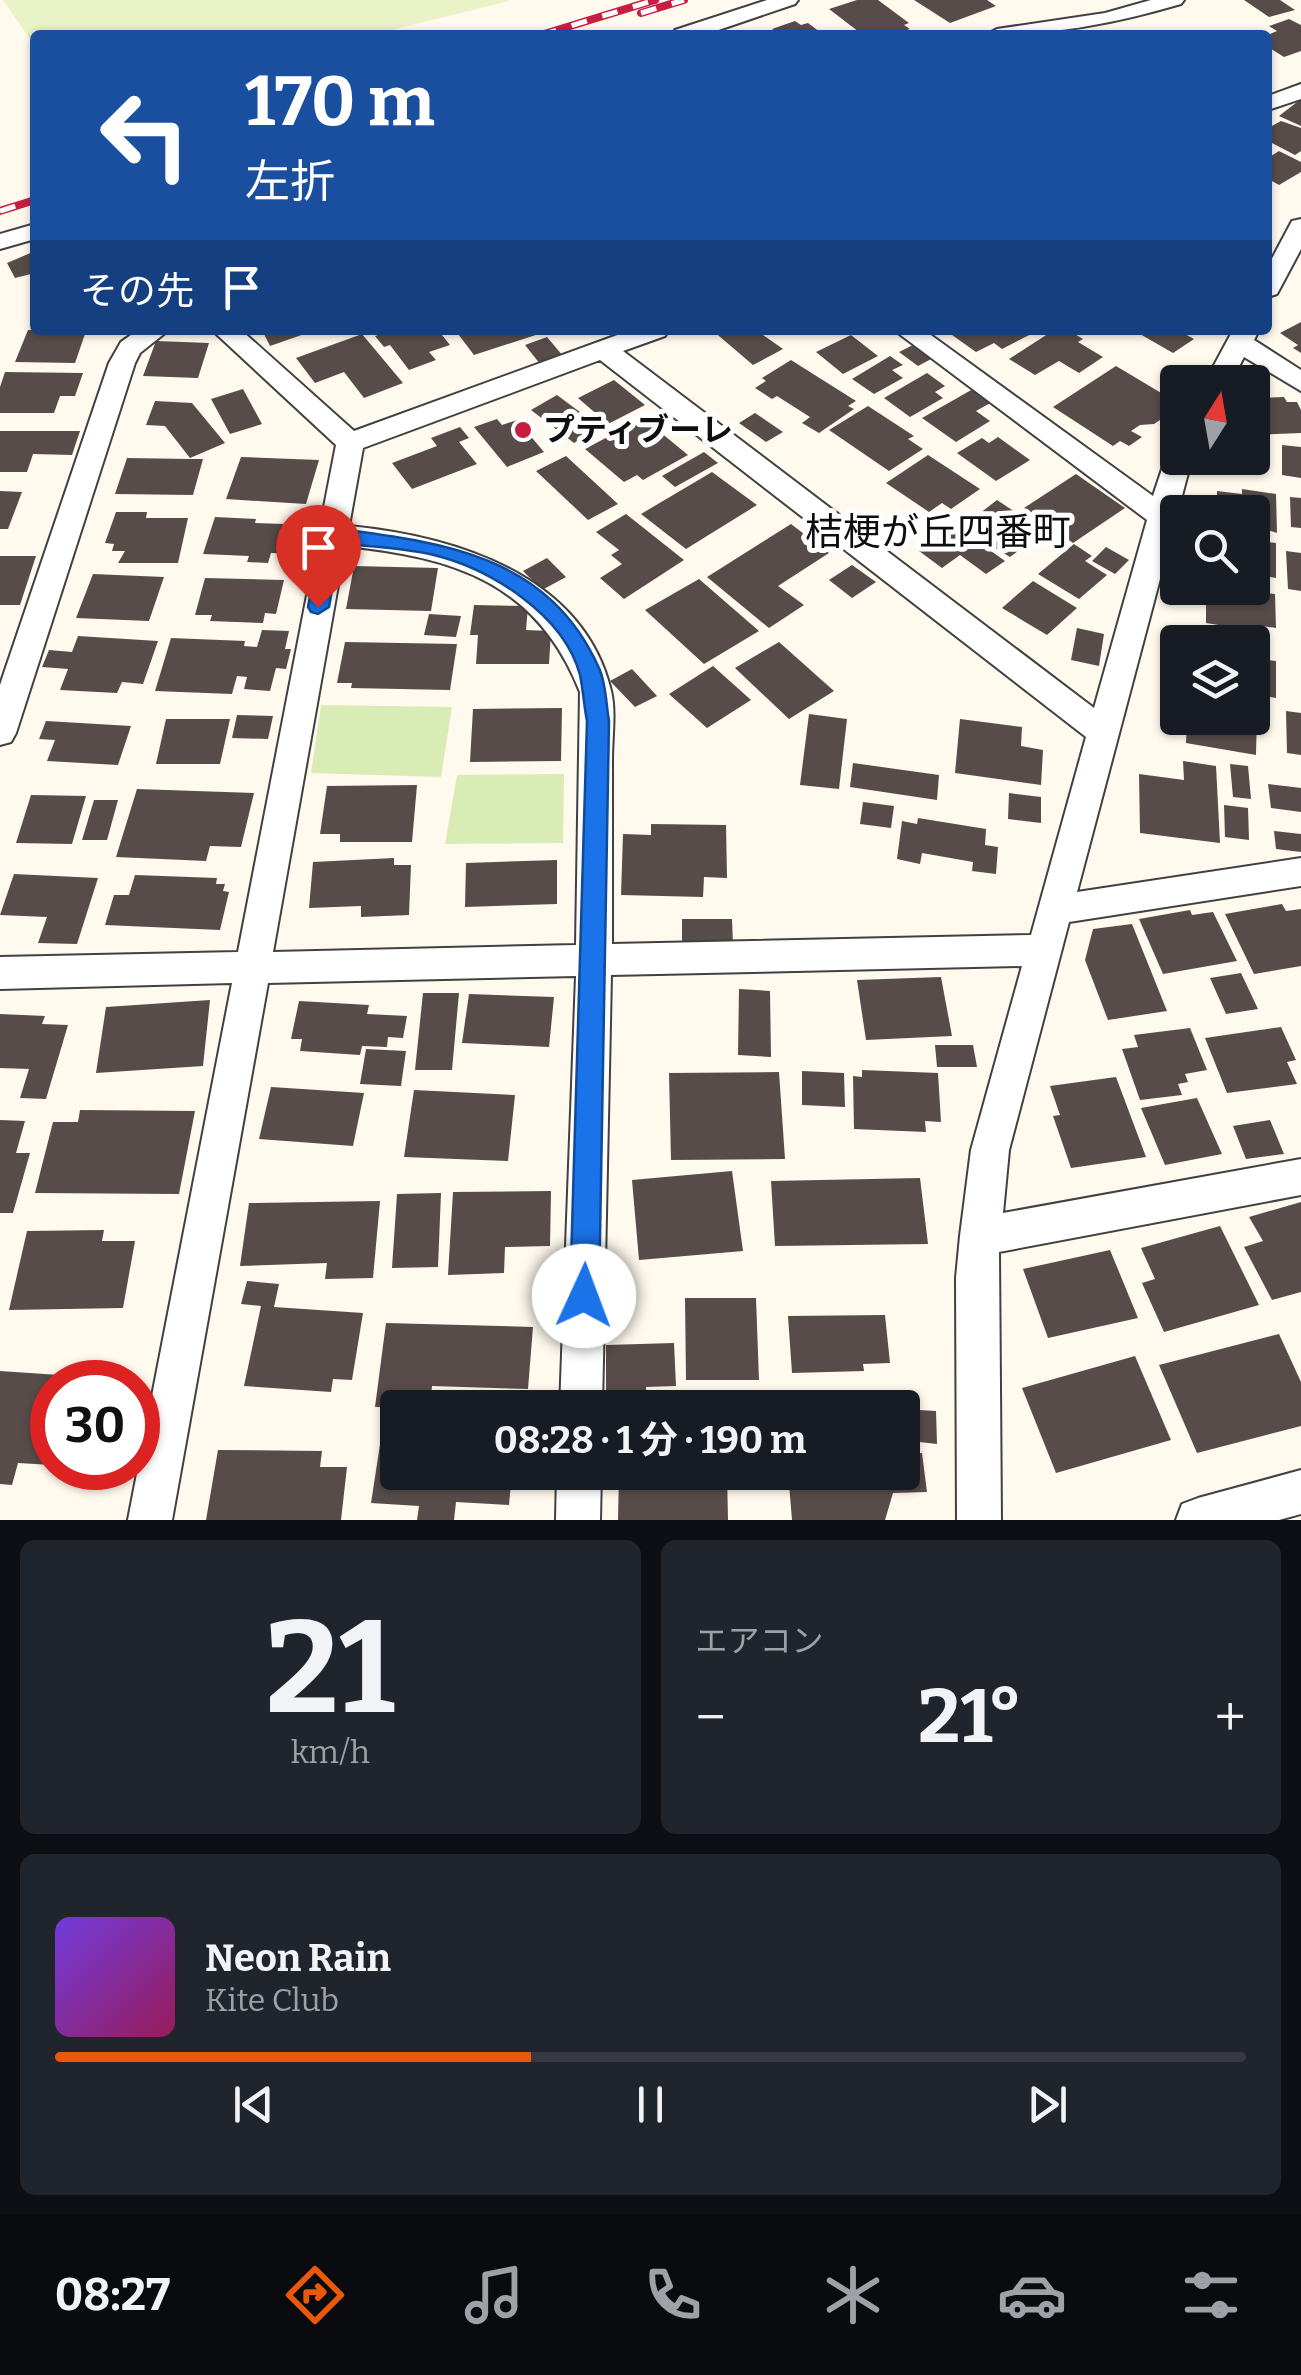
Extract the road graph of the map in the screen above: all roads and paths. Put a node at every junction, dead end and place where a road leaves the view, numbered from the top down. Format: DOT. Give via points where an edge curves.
graph roads {
  1 [pos="788,0"];
  2 [pos="1174,0"];
  3 [pos="697,30"];
  4 [pos="1031,30"];
  5 [pos="1301,91"];
  6 [pos="1272,102"];
  7 [pos="1300,230"];
  8 [pos="30,232"];
  9 [pos="0,242"];
  10 [pos="1272,282"];
  11 [pos="149,335"];
  12 [pos="231,335"];
  13 [pos="642,335"];
  14 [pos="914,335"];
  15 [pos="1242,335"];
  16 [pos="1243,335"];
  17 [pos="603,349"];
  18 [pos="1226,365"];
  19 [pos="1301,382"];
  20 [pos="350,442"];
  21 [pos="1160,515"];
  22 [pos="332,535"];
  23 [pos="1103,732"];
  24 [pos="0,733"];
  25 [pos="1301,872"];
  26 [pos="1054,910"];
  27 [pos="1043,950"];
  28 [pos="594,960"];
  29 [pos="250,967"];
  30 [pos="0,973"];
  31 [pos="1301,1176"];
  32 [pos="980,1236"];
  33 [pos="582,1390"];
  34 [pos="579,1490"];
  35 [pos="1301,1492"];
  36 [pos="150,1520"];
  37 [pos="578,1520"];
  38 [pos="980,1520"];
  39 [pos="1198,1520"];
  1 -- 3 [label="street"];
  2 -- 4 [label="street"];
  5 -- 6 [label="street"];
  7 -- 10 [label="street"];
  8 -- 9 [label="street"];
  11 -- 24 [label="street" via="122,363"];
  12 -- 20 [label="street"];
  13 -- 17 [label="street"];
  14 -- 21 [label="street"];
  15 -- 18 [label="street"];
  16 -- 19 [label="street"];
  17 -- 20 [label="street"];
  17 -- 23 [label="street"];
  20 -- 22 [label="street"];
  21 -- 23 [label="street"];
  22 -- 28 [label="street" via="410,542 488,568 552,612 580,650 596,692 598,721"];
  22 -- 29 [label="street"];
  23 -- 26 [label="street"];
  25 -- 26 [label="street"];
  26 -- 27 [label="street"];
  27 -- 28 [label="street"];
  27 -- 32 [label="street" via="990,1150"];
  28 -- 29 [label="street"];
  28 -- 33 [label="street"];
  29 -- 30 [label="street"];
  29 -- 36 [label="street"];
  31 -- 32 [label="street"];
  32 -- 38 [label="street"];
  34 -- 37 [label="street"];
  35 -- 39 [label="street"];
}
